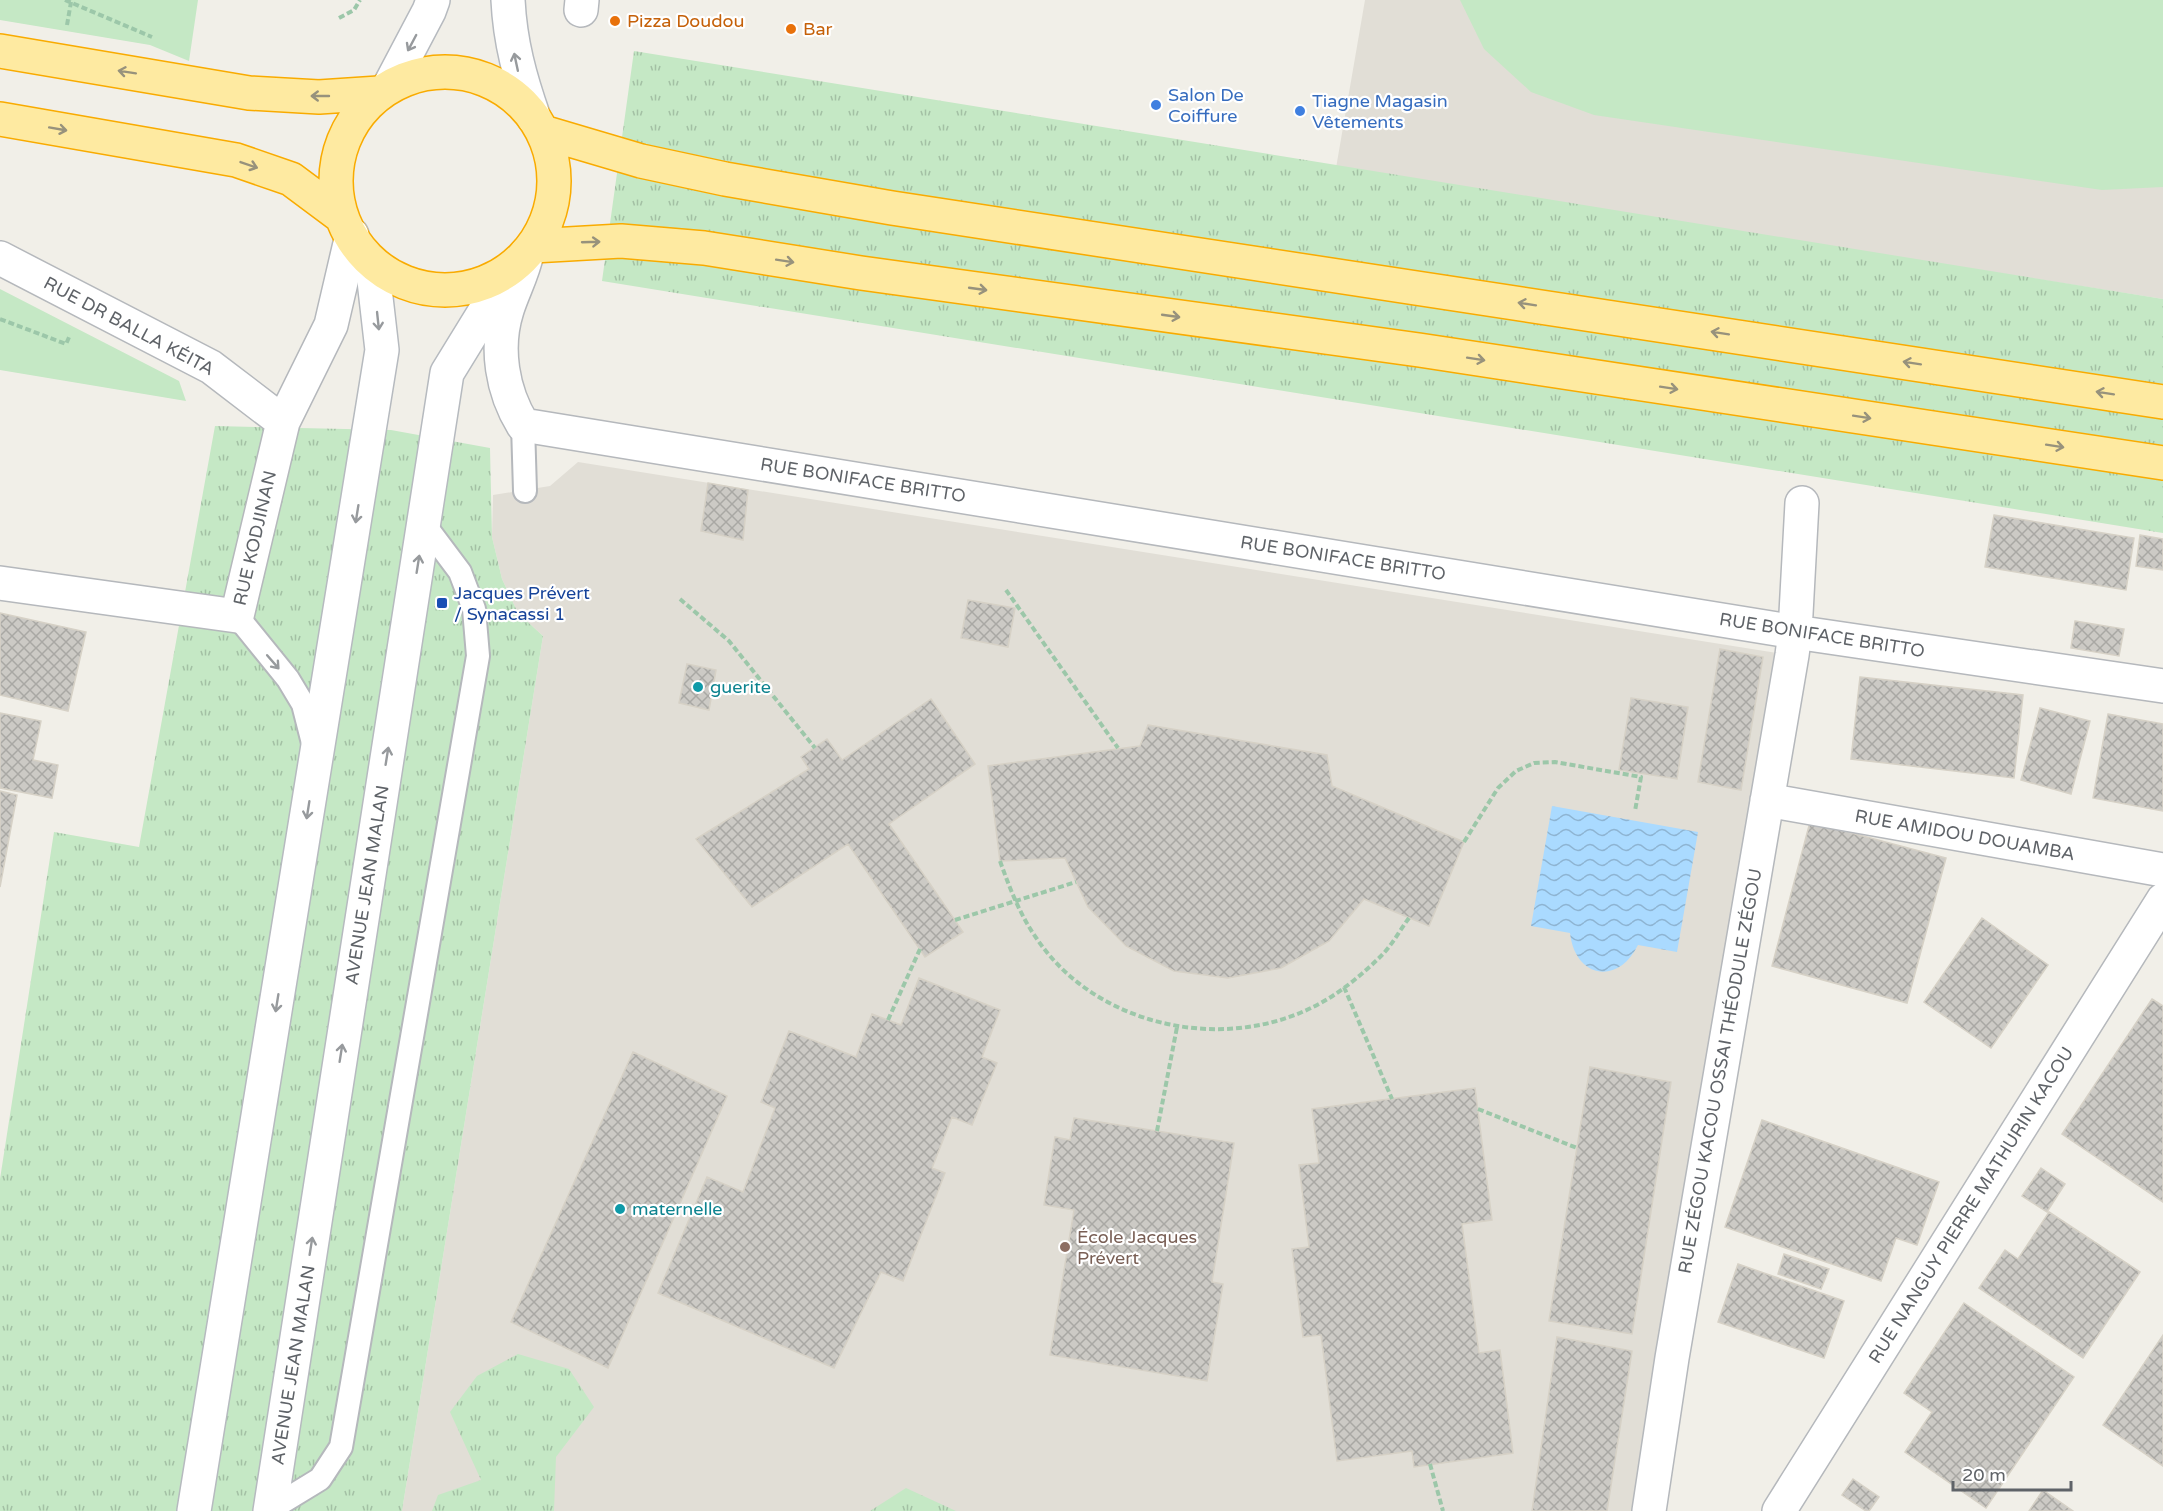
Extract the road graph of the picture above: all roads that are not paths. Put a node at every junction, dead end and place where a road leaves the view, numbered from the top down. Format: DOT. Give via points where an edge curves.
graph roads {
  1 [pos="433,0"];
  2 [pos="508,0"];
  3 [pos="0,51"];
  4 [pos="384,89"];
  5 [pos="0,119"];
  6 [pos="539,125"];
  7 [pos="347,226"];
  8 [pos="522,257"];
  9 [pos="0,258"];
  10 [pos="372,263"];
  11 [pos="2163,402"];
  12 [pos="283,422"];
  13 [pos="523,425"];
  14 [pos="2163,462"];
  15 [pos="525,491"];
  16 [pos="1802,503"];
  17 [pos="424,524"];
  18 [pos="0,583"];
  19 [pos="237,616"];
  20 [pos="1795,632"];
  21 [pos="2163,686"];
  22 [pos="317,759"];
  23 [pos="1767,800"];
  24 [pos="2163,870"];
  25 [pos="2163,900"];
  26 [pos="271,1510"];
  27 [pos="194,1511"];
  28 [pos="1649,1511"];
  29 [pos="1779,1511"];
  1 -- 4 [label="street, one-way"];
  6 -- 2 [label="street, one-way" via="518,69"];
  4 -- 3 [label="highway, one-way" via="319,97 249,93"];
  4 -- 6 [label="highway" via="414,76 450,71 482,77 511,93"];
  4 -- 7 [label="highway" via="361,111 346,135 338,161 336,189"];
  5 -- 7 [label="highway, one-way" via="236,160 291,179"];
  6 -- 8 [label="highway" via="553,161 554,190 547,220"];
  11 -- 6 [label="highway, one-way" via="892,208 641,162"];
  7 -- 10 [label="highway"];
  7 -- 12 [label="street, RUE KODJINAN" via="331,325"];
  8 -- 10 [label="highway" via="472,287 436,291 402,282"];
  8 -- 13 [label="street" via="500,339 503,373 513,408"];
  8 -- 14 [label="highway, one-way" via="621,241 704,248"];
  8 -- 17 [label="street, AVENUE JEAN MALAN" via="447,374"];
  9 -- 12 [label="street, RUE DR BALLA KÉITA" via="211,367"];
  10 -- 22 [label="street, one-way" via="382,350"];
  12 -- 19 [label="street, RUE KODJINAN"];
  13 -- 15 [label="lane"];
  13 -- 20 [label="street, RUE BONIFACE BRITTO"];
  16 -- 20 [label="street, RUE ZÉGOU KACOU OSSAI THÉODULE ZÉGOU"];
  26 -- 17 [label="street, AVENUE JEAN MALAN, one-way"];
  17 -- 26 [label="lane" via="460,572 474,609 478,656 341,1447 321,1479"];
  18 -- 19 [label="street, RUE KODJINAN"];
  19 -- 22 [label="lane, one-way" via="303,704"];
  20 -- 21 [label="street, RUE BONIFACE BRITTO"];
  20 -- 23 [label="street, RUE ZÉGOU KACOU OSSAI THÉODULE ZÉGOU"];
  22 -- 27 [label="street, one-way"];
  23 -- 24 [label="street, RUE AMIDOU DOUAMBA"];
  23 -- 28 [label="street, RUE ZÉGOU KACOU OSSAI THÉODULE ZÉGOU"];
  25 -- 29 [label="street, RUE NANGUY PIERRE MATHURIN KACOU"];
}
